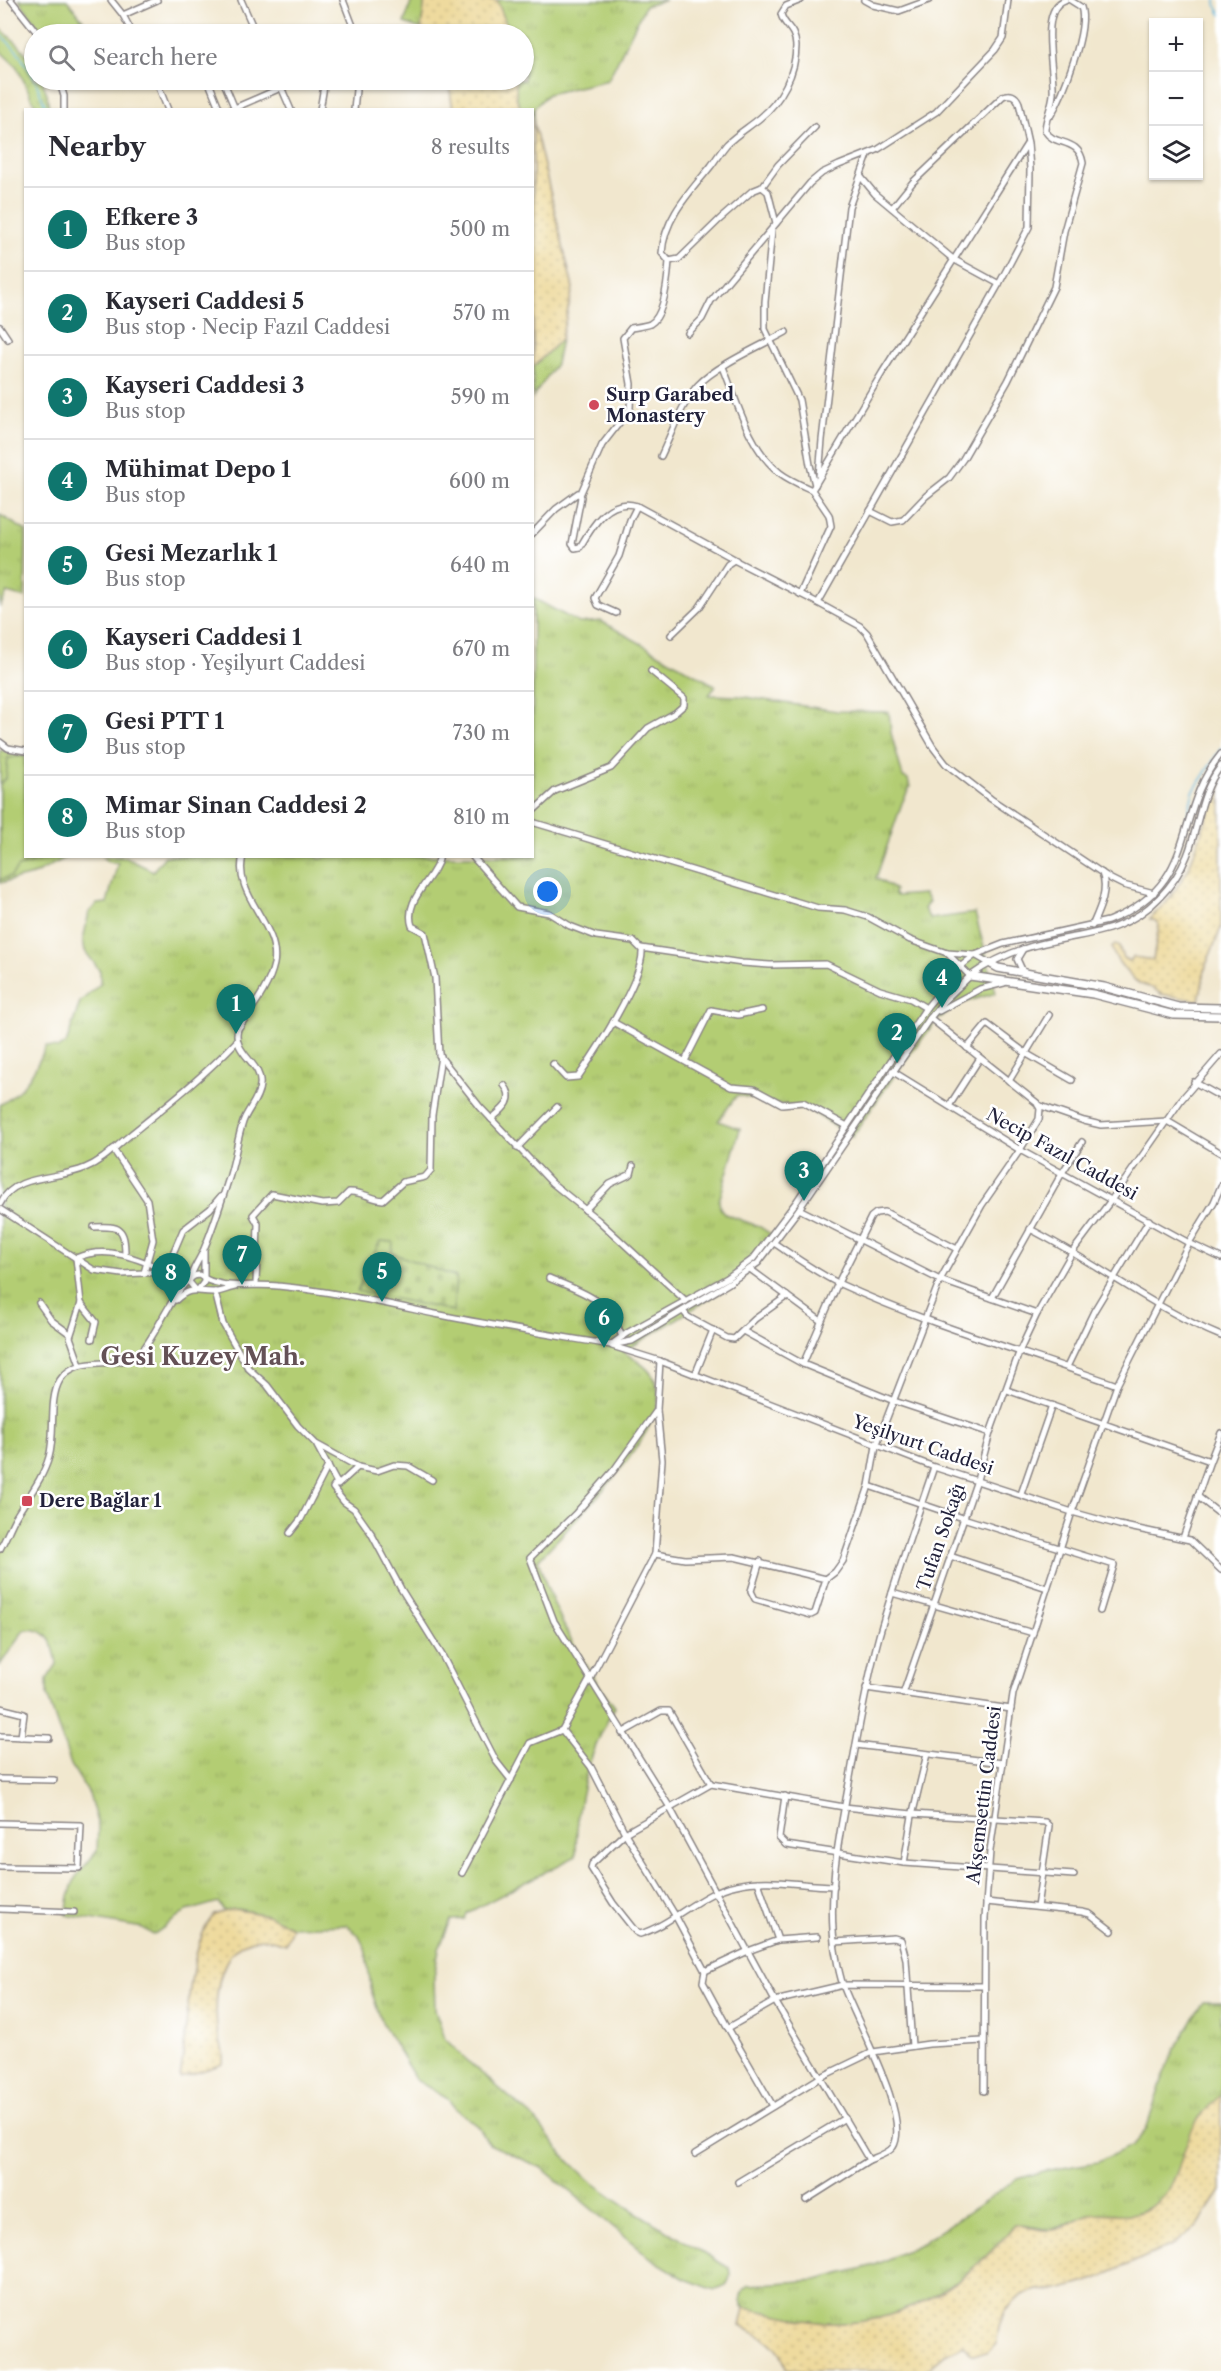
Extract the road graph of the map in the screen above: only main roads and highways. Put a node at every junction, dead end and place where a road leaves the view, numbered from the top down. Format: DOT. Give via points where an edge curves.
graph roads {
  1 [pos="989,963"];
  2 [pos="970,976"];
  3 [pos="1221,1008"];
  4 [pos="1221,1016"];
  1 -- 3 [label="main road" via="1178,1007"];
  2 -- 4 [label="main road" via="1093,994 1191,1017"];
}
